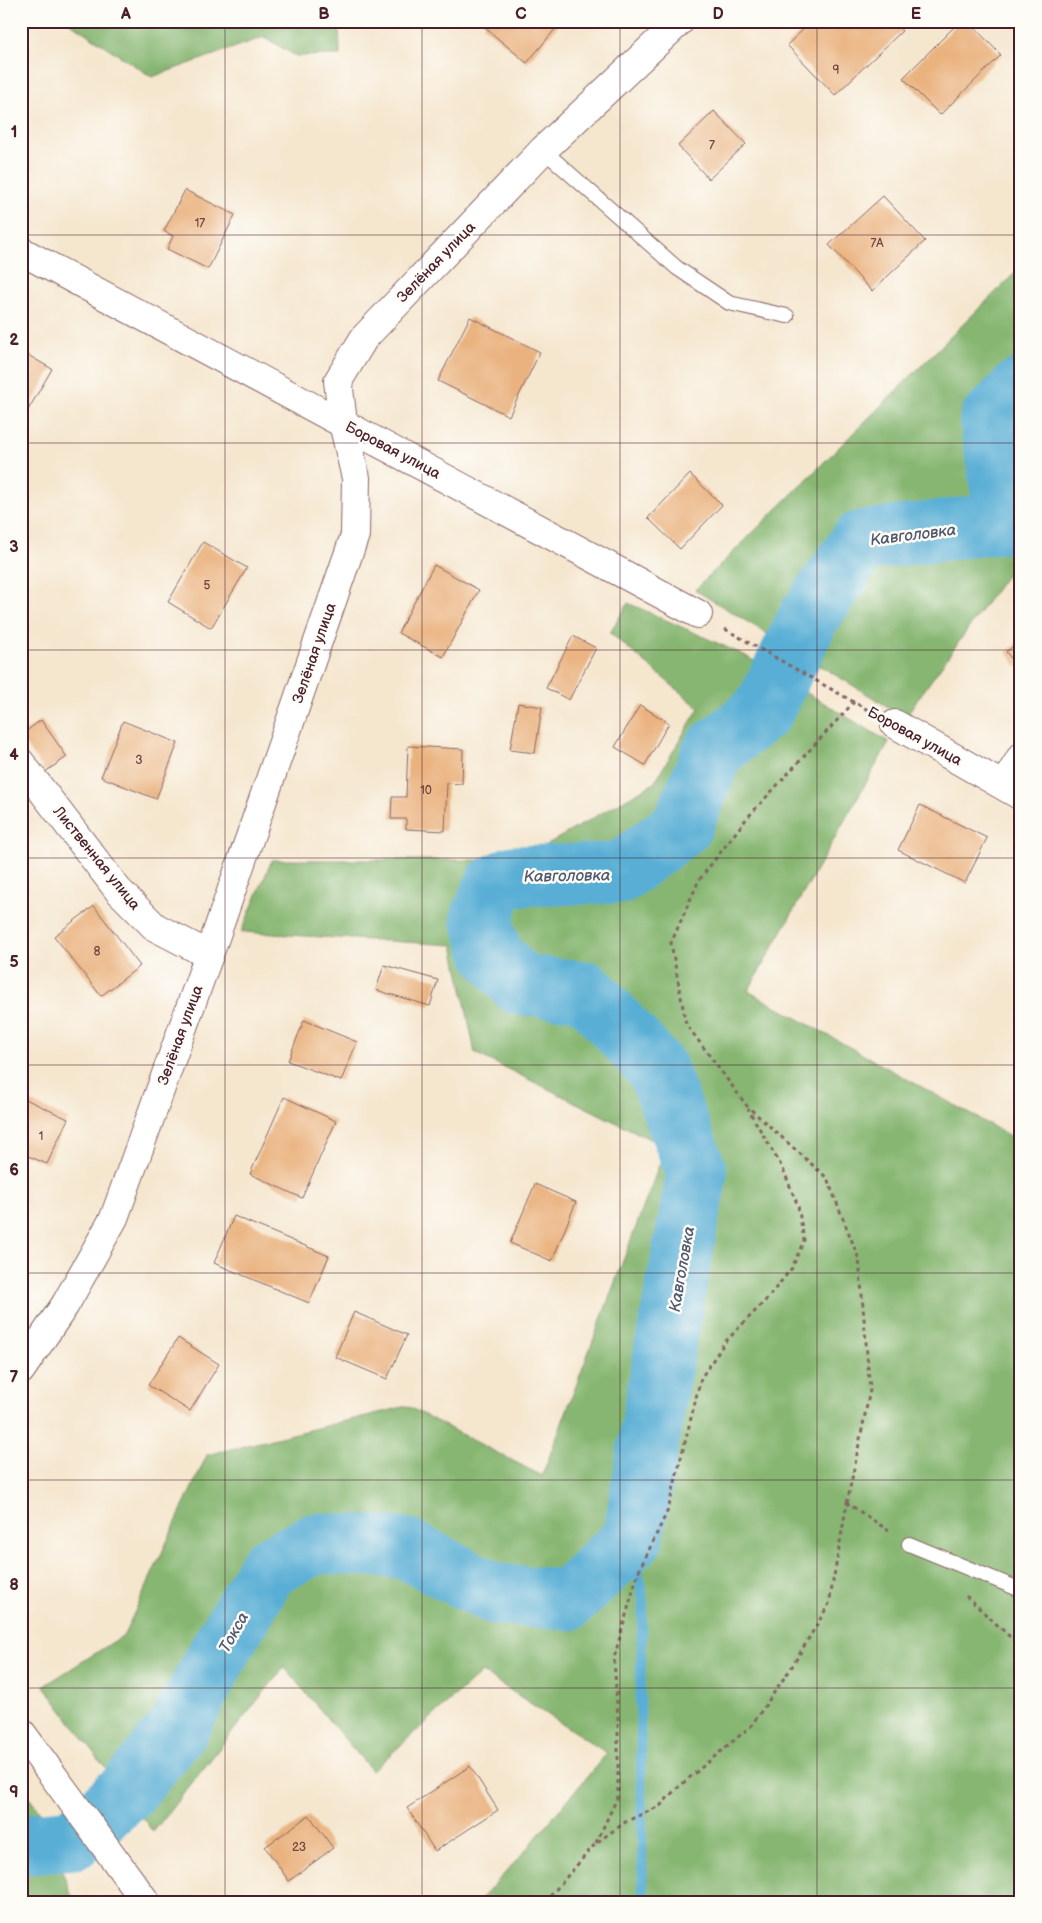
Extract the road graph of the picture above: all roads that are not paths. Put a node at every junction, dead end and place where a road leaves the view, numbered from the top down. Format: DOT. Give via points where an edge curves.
graph roads {
  1 [pos="675,23"];
  2 [pos="543,150"];
  3 [pos="21,251"];
  4 [pos="787,316"];
  5 [pos="343,423"];
  6 [pos="698,614"];
  7 [pos="895,724"];
  8 [pos="1021,757"];
  9 [pos="21,763"];
  10 [pos="1012,790"];
  11 [pos="209,955"];
  12 [pos="21,1370"];
  13 [pos="910,1544"];
  14 [pos="1021,1590"];
  15 [pos="21,1732"];
  16 [pos="146,1902"];
  1 -- 2 [label="street, Зелёная улица"];
  2 -- 4 [label="lane" via="677,268 729,303"];
  2 -- 5 [label="street, Зелёная улица" via="364,338 338,381"];
  3 -- 5 [label="street, Боровая улица"];
  5 -- 6 [label="street, Боровая улица"];
  5 -- 11 [label="street, Зелёная улица" via="356,478 355,536"];
  7 -- 10 [label="street, Боровая улица"];
  8 -- 10 [label="street"];
  9 -- 11 [label="street, Лиственная улица" via="118,890 155,927"];
  11 -- 12 [label="street, Зелёная улица" via="114,1218 65,1305"];
  13 -- 14 [label="lane"];
  15 -- 16 [label="street"];
}
